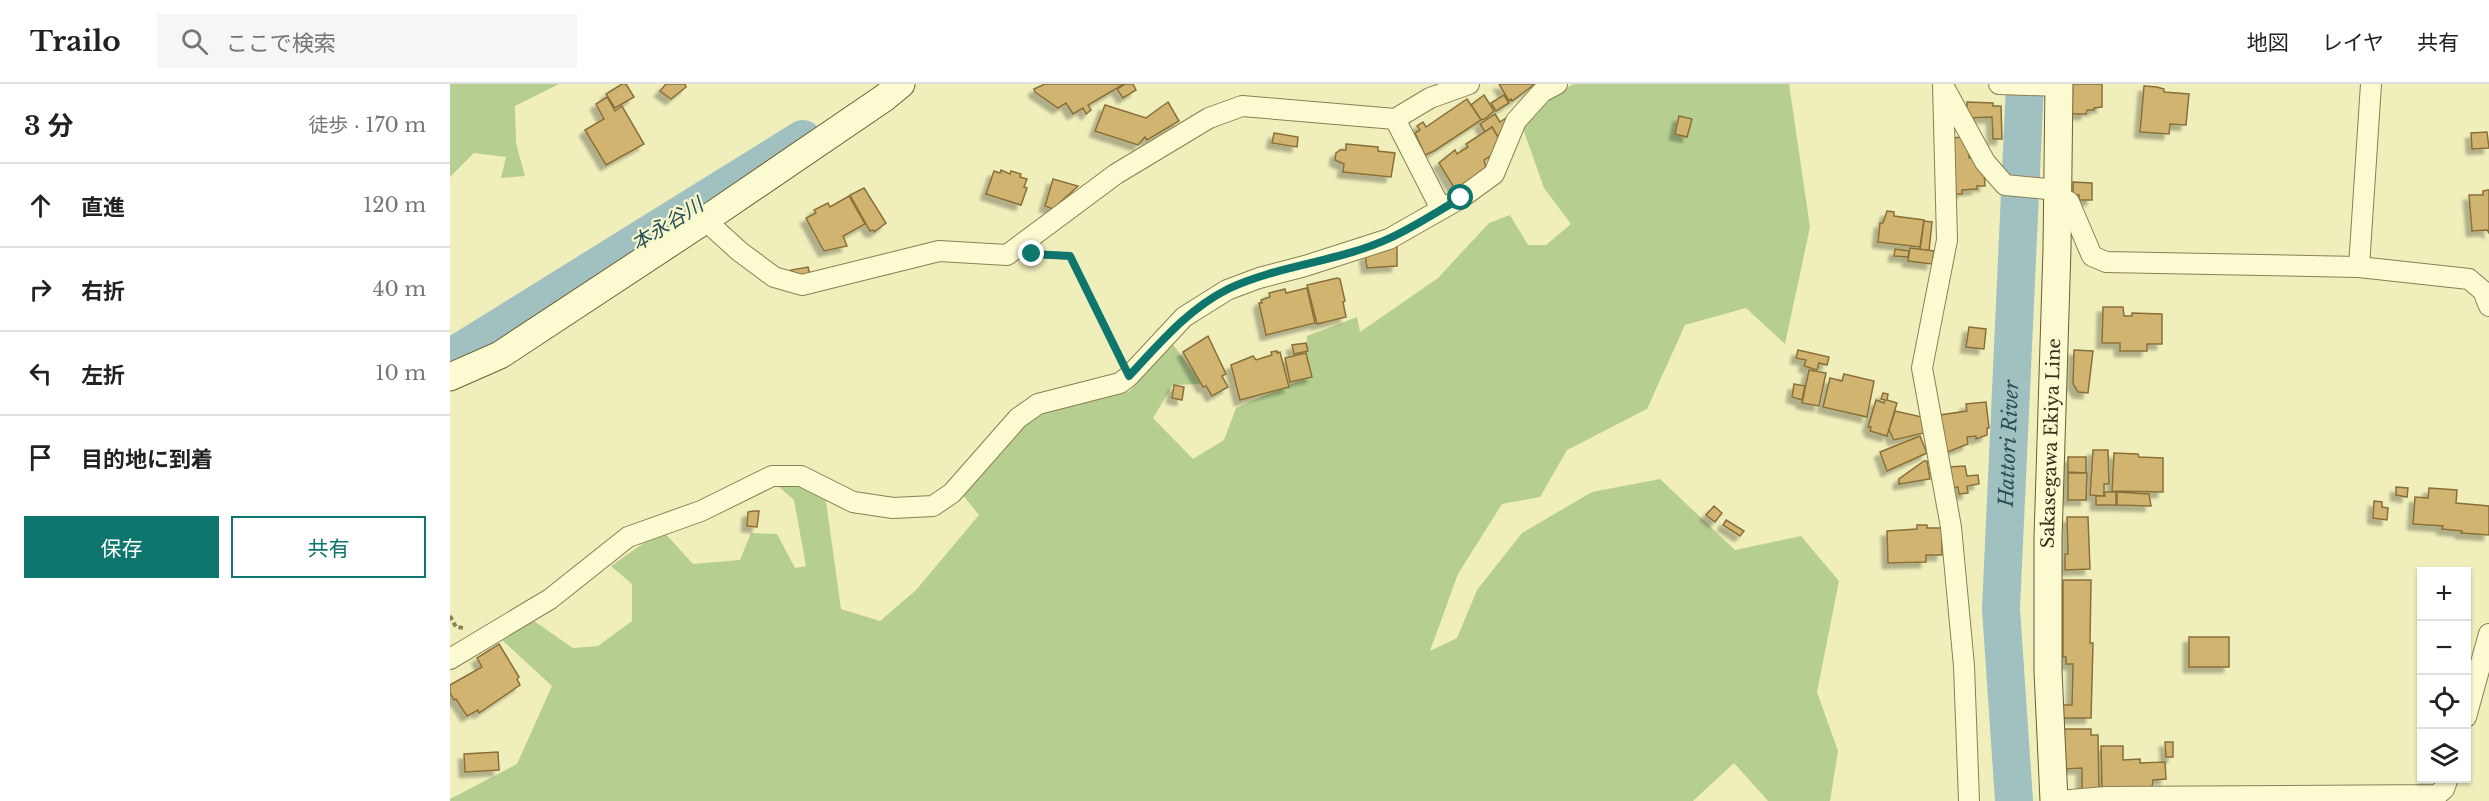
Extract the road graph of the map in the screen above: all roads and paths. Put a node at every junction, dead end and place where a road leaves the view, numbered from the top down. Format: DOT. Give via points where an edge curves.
graph roads {
  1 [pos="902,84"];
  2 [pos="1469,84"];
  3 [pos="1557,84"];
  4 [pos="1943,84"];
  5 [pos="1999,84"];
  6 [pos="2371,84"];
  7 [pos="2054,85"];
  8 [pos="1395,119"];
  9 [pos="2048,192"];
  10 [pos="1441,209"];
  11 [pos="705,220"];
  12 [pos="1019,246"];
  13 [pos="2359,267"];
  14 [pos="2489,306"];
  15 [pos="450,376"];
  16 [pos="1129,376"];
  17 [pos="2489,634"];
  18 [pos="450,659"];
  19 [pos="2480,697"];
  20 [pos="2471,710"];
  21 [pos="2446,783"];
  22 [pos="1969,801"];
  23 [pos="2056,801"];
  1 -- 11 [label="main road"];
  2 -- 8 [label="street" via="1430,98"];
  3 -- 10 [label="street" via="1542,92 1516,121 1494,174"];
  4 -- 9 [label="street" via="1985,162 2005,185"];
  4 -- 22 [label="street" via="1947,240 1923,369 1952,527 1964,666"];
  5 -- 7 [label="street"];
  6 -- 13 [label="street"];
  7 -- 9 [label="main road, Sakasegawa Ekiya Line"];
  8 -- 10 [label="street"];
  8 -- 12 [label="street" via="1242,106 1209,118 1116,174"];
  9 -- 13 [label="street" via="2069,202 2092,256 2106,262"];
  9 -- 23 [label="main road, Sakasegawa Ekiya Line" via="2048,671"];
  10 -- 16 [label="street" via="1389,239 1227,290 1184,317"];
  11 -- 12 [label="street" via="774,277 802,285 939,251 1007,255"];
  11 -- 15 [label="main road" via="500,355"];
  12 -- 16 [label="path" via="1032,254 1070,256"];
  13 -- 14 [label="street" via="2469,279 2483,291"];
  16 -- 18 [label="street" via="1120,383 1038,404 1018,418 952,494 933,506 893,508 853,502 801,476 772,476 701,511 628,537 550,598"];
  17 -- 19 [label="street"];
  19 -- 20 [label="street"];
  21 -- 23 [label="street" via="2436,795 2106,797"];
}
